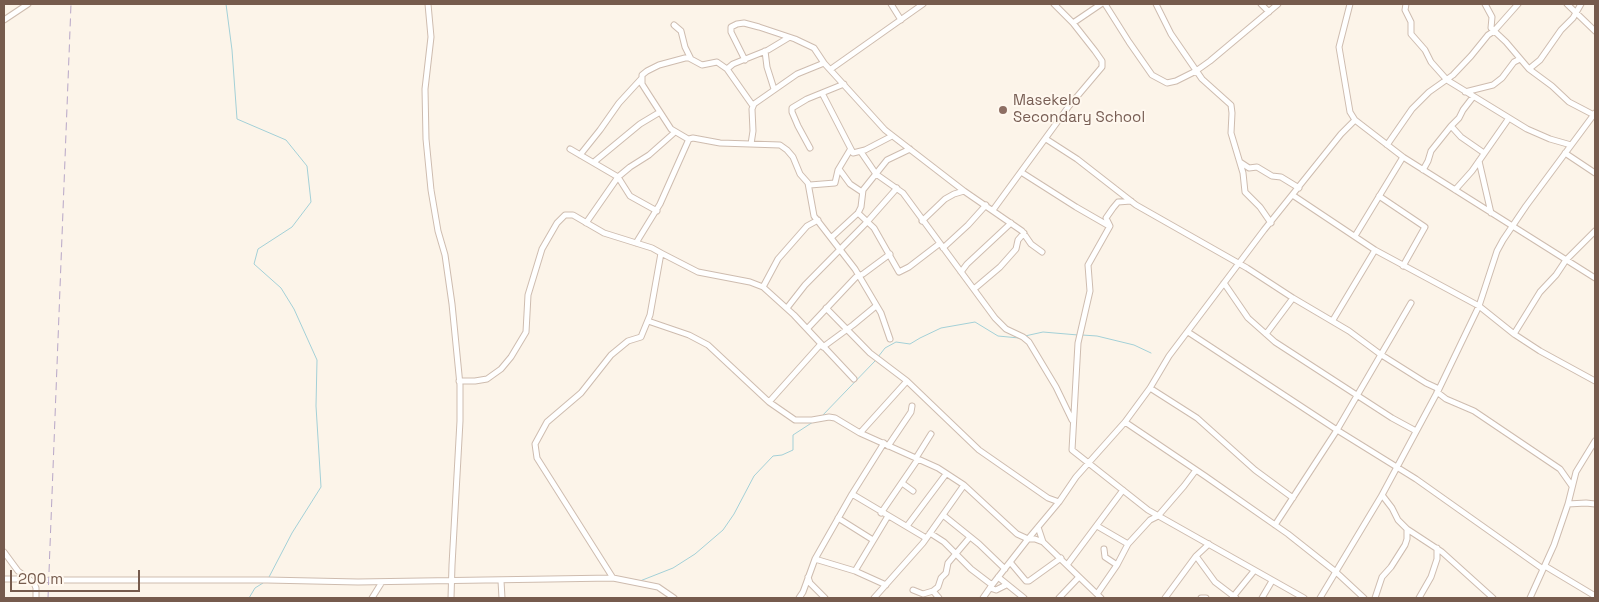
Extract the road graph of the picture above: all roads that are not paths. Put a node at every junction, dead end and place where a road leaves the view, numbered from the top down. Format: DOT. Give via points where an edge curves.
graph roads {
  1 [pos="28,4"];
  2 [pos="428,4"];
  3 [pos="891,4"];
  4 [pos="923,4"];
  5 [pos="1054,4"];
  6 [pos="1101,4"];
  7 [pos="1105,4"];
  8 [pos="1156,4"];
  9 [pos="1261,4"];
  10 [pos="1278,4"];
  11 [pos="1350,4"];
  12 [pos="1406,4"];
  13 [pos="1485,4"];
  14 [pos="1518,4"];
  15 [pos="1567,4"];
  16 [pos="1582,4"];
  17 [pos="1269,12"];
  18 [pos="1575,12"];
  19 [pos="4,20"];
  20 [pos="901,20"];
  21 [pos="1073,23"];
  22 [pos="674,24"];
  23 [pos="1494,31"];
  24 [pos="1595,31"];
  25 [pos="788,38"];
  26 [pos="765,51"];
  27 [pos="691,59"];
  28 [pos="1520,59"];
  29 [pos="745,60"];
  30 [pos="824,63"];
  31 [pos="727,69"];
  32 [pos="831,69"];
  33 [pos="1529,69"];
  34 [pos="1196,71"];
  35 [pos="641,79"];
  36 [pos="1447,80"];
  37 [pos="844,84"];
  38 [pos="774,89"];
  39 [pos="1465,92"];
  40 [pos="822,93"];
  41 [pos="1473,96"];
  42 [pos="753,106"];
  43 [pos="660,112"];
  44 [pos="1594,114"];
  45 [pos="1509,118"];
  46 [pos="1355,120"];
  47 [pos="1451,126"];
  48 [pos="675,132"];
  49 [pos="892,136"];
  50 [pos="1046,138"];
  51 [pos="688,139"];
  52 [pos="751,144"];
  53 [pos="1571,145"];
  54 [pos="1387,146"];
  55 [pos="810,148"];
  56 [pos="570,149"];
  57 [pos="910,149"];
  58 [pos="850,150"];
  59 [pos="861,152"];
  60 [pos="1484,153"];
  61 [pos="1565,153"];
  62 [pos="580,155"];
  63 [pos="1403,157"];
  64 [pos="1239,160"];
  65 [pos="1479,161"];
  66 [pos="594,162"];
  67 [pos="839,169"];
  68 [pos="1423,170"];
  69 [pos="1021,172"];
  70 [pos="1595,173"];
  71 [pos="876,174"];
  72 [pos="618,177"];
  73 [pos="810,185"];
  74 [pos="897,188"];
  75 [pos="1299,188"];
  76 [pos="1455,190"];
  77 [pos="964,191"];
  78 [pos="862,192"];
  79 [pos="1294,196"];
  80 [pos="1379,196"];
  81 [pos="1131,201"];
  82 [pos="986,205"];
  83 [pos="993,210"];
  84 [pos="657,211"];
  85 [pos="858,213"];
  86 [pos="1491,213"];
  87 [pos="818,220"];
  88 [pos="922,221"];
  89 [pos="867,222"];
  90 [pos="586,223"];
  91 [pos="1271,223"];
  92 [pos="1011,224"];
  93 [pos="1513,225"];
  94 [pos="1110,226"];
  95 [pos="1595,231"];
  96 [pos="1024,233"];
  97 [pos="1355,236"];
  98 [pos="832,237"];
  99 [pos="636,244"];
  100 [pos="941,246"];
  101 [pos="840,250"];
  102 [pos="1375,250"];
  103 [pos="1042,252"];
  104 [pos="661,253"];
  105 [pos="890,254"];
  106 [pos="1566,260"];
  107 [pos="1240,264"];
  108 [pos="1403,266"];
  109 [pos="962,272"];
  110 [pos="859,275"];
  111 [pos="1595,278"];
  112 [pos="1224,283"];
  113 [pos="763,287"];
  114 [pos="974,289"];
  115 [pos="1293,298"];
  116 [pos="1411,303"];
  117 [pos="876,306"];
  118 [pos="1479,306"];
  119 [pos="787,308"];
  120 [pos="826,308"];
  121 [pos="1333,320"];
  122 [pos="648,321"];
  123 [pos="807,329"];
  124 [pos="847,329"];
  125 [pos="1188,332"];
  126 [pos="1266,334"];
  127 [pos="1514,334"];
  128 [pos="890,339"];
  129 [pos="822,346"];
  130 [pos="1380,354"];
  131 [pos="854,379"];
  132 [pos="459,381"];
  133 [pos="907,381"];
  134 [pos="1595,381"];
  135 [pos="1150,388"];
  136 [pos="1438,390"];
  137 [pos="1357,395"];
  138 [pos="768,402"];
  139 [pos="912,406"];
  140 [pos="1073,422"];
  141 [pos="1125,422"];
  142 [pos="1337,430"];
  143 [pos="1416,431"];
  144 [pos="860,433"];
  145 [pos="932,434"];
  146 [pos="1595,441"];
  147 [pos="886,445"];
  148 [pos="917,458"];
  149 [pos="1089,464"];
  150 [pos="1397,467"];
  151 [pos="1196,470"];
  152 [pos="946,474"];
  153 [pos="902,483"];
  154 [pos="964,485"];
  155 [pos="1572,486"];
  156 [pos="1123,490"];
  157 [pos="913,491"];
  158 [pos="852,494"];
  159 [pos="1382,496"];
  160 [pos="1294,498"];
  161 [pos="1059,502"];
  162 [pos="1568,504"];
  163 [pos="1595,504"];
  164 [pos="881,513"];
  165 [pos="943,515"];
  166 [pos="888,516"];
  167 [pos="1158,516"];
  168 [pos="838,518"];
  169 [pos="1275,525"];
  170 [pos="907,526"];
  171 [pos="1097,526"];
  172 [pos="1038,527"];
  173 [pos="1407,529"];
  174 [pos="928,535"];
  175 [pos="970,537"];
  176 [pos="1028,539"];
  177 [pos="873,540"];
  178 [pos="1043,542"];
  179 [pos="1128,544"];
  180 [pos="1209,544"];
  181 [pos="1437,548"];
  182 [pos="1104,549"];
  183 [pos="4,552"];
  184 [pos="955,553"];
  185 [pos="1196,556"];
  186 [pos="815,558"];
  187 [pos="1061,558"];
  188 [pos="1010,562"];
  189 [pos="1067,565"];
  190 [pos="1117,565"];
  191 [pos="1544,567"];
  192 [pos="1005,569"];
  193 [pos="855,571"];
  194 [pos="1254,571"];
  195 [pos="1336,572"];
  196 [pos="1079,576"];
  197 [pos="808,577"];
  198 [pos="612,578"];
  199 [pos="998,578"];
  200 [pos="4,579"];
  201 [pos="28,579"];
  202 [pos="49,580"];
  203 [pos="451,581"];
  204 [pos="501,581"];
  205 [pos="1272,581"];
  206 [pos="382,582"];
  207 [pos="886,585"];
  208 [pos="1006,585"];
  209 [pos="991,586"];
  210 [pos="913,590"];
  211 [pos="932,591"];
  212 [pos="925,596"];
  213 [pos="1099,596"];
  214 [pos="1595,596"];
  215 [pos="36,598"];
  216 [pos="372,598"];
  217 [pos="451,598"];
  218 [pos="502,598"];
  219 [pos="674,598"];
  220 [pos="799,598"];
  221 [pos="825,598"];
  222 [pos="874,598"];
  223 [pos="939,598"];
  224 [pos="983,598"];
  225 [pos="1024,598"];
  226 [pos="1059,598"];
  227 [pos="1164,598"];
  228 [pos="1201,598"];
  229 [pos="1206,598"];
  230 [pos="1233,598"];
  231 [pos="1262,598"];
  232 [pos="1304,598"];
  233 [pos="1320,598"];
  234 [pos="1364,598"];
  235 [pos="1374,598"];
  236 [pos="1419,598"];
  237 [pos="1493,598"];
  238 [pos="1530,598"];
  1 -- 19 [label="street"];
  2 -- 132 [label="street" via="426,139 436,222 445,255 452,304"];
  3 -- 20 [label="street"];
  4 -- 20 [label="street"];
  5 -- 21 [label="street"];
  6 -- 21 [label="street"];
  7 -- 34 [label="street" via="1153,77 1170,83"];
  8 -- 34 [label="street"];
  9 -- 17 [label="street"];
  10 -- 17 [label="street"];
  11 -- 46 [label="street" via="1339,47 1350,112"];
  12 -- 36 [label="street" via="1411,34"];
  13 -- 23 [label="street" via="1491,14"];
  14 -- 23 [label="street"];
  15 -- 18 [label="street"];
  16 -- 18 [label="street"];
  17 -- 34 [label="street"];
  18 -- 24 [label="street"];
  18 -- 33 [label="street" via="1540,60"];
  20 -- 32 [label="street"];
  21 -- 50 [label="street" via="1100,58 1102,67"];
  22 -- 27 [label="street"];
  23 -- 28 [label="street"];
  23 -- 36 [label="street"];
  25 -- 26 [label="street"];
  25 -- 29 [label="street" via="750,24 734,25 731,32"];
  25 -- 30 [label="street" via="815,49"];
  26 -- 29 [label="street"];
  26 -- 38 [label="street"];
  27 -- 31 [label="street" via="702,65 717,62"];
  27 -- 35 [label="street" via="659,65 644,73"];
  28 -- 33 [label="street"];
  28 -- 39 [label="street" via="1493,86"];
  29 -- 31 [label="street"];
  30 -- 32 [label="street"];
  30 -- 38 [label="street" via="796,74"];
  31 -- 42 [label="street"];
  32 -- 37 [label="street"];
  33 -- 44 [label="street" via="1569,102"];
  34 -- 64 [label="street" via="1230,105 1231,133"];
  35 -- 43 [label="street"];
  35 -- 62 [label="street"];
  36 -- 39 [label="street"];
  36 -- 54 [label="street" via="1412,109"];
  37 -- 40 [label="street"];
  37 -- 49 [label="street"];
  38 -- 42 [label="street"];
  39 -- 41 [label="street"];
  40 -- 55 [label="street" via="791,110"];
  40 -- 58 [label="street"];
  41 -- 45 [label="street"];
  41 -- 47 [label="street"];
  42 -- 52 [label="street"];
  43 -- 48 [label="street"];
  43 -- 66 [label="street" via="640,124"];
  44 -- 53 [label="street"];
  45 -- 53 [label="street" via="1550,139"];
  45 -- 60 [label="street"];
  46 -- 54 [label="street"];
  46 -- 75 [label="street"];
  47 -- 60 [label="street"];
  47 -- 68 [label="street" via="1431,151"];
  48 -- 51 [label="street"];
  48 -- 72 [label="street"];
  49 -- 57 [label="street"];
  49 -- 59 [label="street"];
  50 -- 69 [label="street"];
  50 -- 81 [label="street"];
  51 -- 52 [label="street"];
  51 -- 84 [label="street"];
  52 -- 73 [label="street" via="784,147"];
  53 -- 61 [label="street"];
  54 -- 63 [label="street"];
  56 -- 62 [label="street"];
  57 -- 71 [label="street" via="888,159"];
  57 -- 77 [label="street"];
  58 -- 59 [label="street"];
  58 -- 67 [label="street"];
  59 -- 71 [label="street"];
  60 -- 65 [label="street"];
  61 -- 70 [label="street"];
  61 -- 93 [label="street"];
  62 -- 66 [label="street"];
  63 -- 68 [label="street"];
  63 -- 80 [label="street"];
  64 -- 75 [label="street" via="1249,168 1257,167"];
  64 -- 91 [label="street" via="1246,194"];
  65 -- 76 [label="street"];
  65 -- 86 [label="street"];
  66 -- 72 [label="street"];
  67 -- 73 [label="street" via="834,183"];
  67 -- 78 [label="street" via="850,184"];
  68 -- 76 [label="street"];
  69 -- 83 [label="street"];
  69 -- 94 [label="street"];
  71 -- 74 [label="street"];
  71 -- 78 [label="street"];
  72 -- 84 [label="street" via="630,196"];
  72 -- 90 [label="street"];
  73 -- 87 [label="street" via="814,216"];
  74 -- 88 [label="street"];
  74 -- 89 [label="street"];
  75 -- 79 [label="street"];
  76 -- 86 [label="street"];
  77 -- 82 [label="street"];
  77 -- 88 [label="street" via="945,199"];
  78 -- 85 [label="street"];
  79 -- 91 [label="street"];
  79 -- 97 [label="street"];
  80 -- 97 [label="street"];
  80 -- 108 [label="street" via="1425,226"];
  81 -- 94 [label="street" via="1116,203 1106,218"];
  81 -- 107 [label="street"];
  82 -- 83 [label="street"];
  82 -- 100 [label="street" via="968,225"];
  83 -- 92 [label="street"];
  84 -- 99 [label="street"];
  85 -- 89 [label="street"];
  85 -- 98 [label="street"];
  86 -- 93 [label="street"];
  87 -- 98 [label="street"];
  87 -- 113 [label="street" via="807,226 778,259"];
  88 -- 100 [label="street"];
  89 -- 101 [label="street"];
  89 -- 105 [label="street"];
  90 -- 99 [label="street"];
  90 -- 132 [label="street" via="565,214 545,244 528,295 526,332 511,358 487,379"];
  91 -- 107 [label="street"];
  92 -- 96 [label="street"];
  92 -- 109 [label="street"];
  93 -- 106 [label="street"];
  93 -- 118 [label="street" via="1497,251"];
  94 -- 140 [label="street" via="1087,267 1090,291 1078,343"];
  95 -- 106 [label="street"];
  96 -- 103 [label="street"];
  96 -- 114 [label="street" via="1016,249"];
  97 -- 102 [label="street"];
  98 -- 101 [label="street"];
  99 -- 104 [label="street"];
  100 -- 105 [label="street" via="901,272"];
  100 -- 109 [label="street"];
  101 -- 110 [label="street"];
  101 -- 119 [label="street"];
  102 -- 108 [label="street"];
  102 -- 121 [label="street"];
  104 -- 113 [label="street" via="698,272"];
  104 -- 122 [label="street"];
  105 -- 110 [label="street"];
  106 -- 111 [label="street"];
  106 -- 127 [label="street" via="1540,292"];
  107 -- 112 [label="street"];
  107 -- 115 [label="street"];
  108 -- 118 [label="street"];
  109 -- 114 [label="street"];
  110 -- 117 [label="street"];
  110 -- 120 [label="street"];
  112 -- 125 [label="street"];
  112 -- 126 [label="street" via="1248,318"];
  113 -- 119 [label="street"];
  114 -- 140 [label="street" via="1001,325 1029,342"];
  115 -- 121 [label="street"];
  115 -- 126 [label="street"];
  116 -- 130 [label="street"];
  117 -- 124 [label="street"];
  117 -- 128 [label="street"];
  118 -- 127 [label="street"];
  118 -- 136 [label="street"];
  119 -- 123 [label="street"];
  120 -- 123 [label="street"];
  120 -- 124 [label="street"];
  121 -- 130 [label="street"];
  122 -- 138 [label="street" via="708,345"];
  122 -- 198 [label="street" via="641,338 628,341 611,355 578,396 547,422 535,447 537,458"];
  123 -- 129 [label="street"];
  124 -- 129 [label="street"];
  124 -- 133 [label="street" via="870,353"];
  125 -- 135 [label="street"];
  125 -- 142 [label="street"];
  126 -- 137 [label="street"];
  127 -- 134 [label="street"];
  129 -- 131 [label="street"];
  129 -- 138 [label="street"];
  130 -- 136 [label="street"];
  130 -- 137 [label="street"];
  132 -- 203 [label="street" via="460,421"];
  133 -- 144 [label="street"];
  133 -- 161 [label="street" via="978,450 1048,498"];
  135 -- 141 [label="street"];
  135 -- 160 [label="street" via="1197,418 1255,470"];
  136 -- 143 [label="street"];
  136 -- 155 [label="street" via="1446,399 1474,411 1560,469"];
  137 -- 142 [label="street"];
  137 -- 143 [label="street"];
  138 -- 144 [label="street" via="795,420 832,417"];
  139 -- 147 [label="street"];
  140 -- 149 [label="street" via="1072,450"];
  141 -- 149 [label="street"];
  141 -- 151 [label="street"];
  142 -- 150 [label="street"];
  142 -- 160 [label="street"];
  143 -- 150 [label="street"];
  144 -- 147 [label="street"];
  145 -- 148 [label="street"];
  146 -- 155 [label="street"];
  147 -- 148 [label="street"];
  147 -- 158 [label="street"];
  148 -- 152 [label="street"];
  148 -- 153 [label="street"];
  149 -- 156 [label="street"];
  149 -- 161 [label="street"];
  150 -- 159 [label="street"];
  150 -- 191 [label="street"];
  151 -- 167 [label="street"];
  151 -- 169 [label="street"];
  152 -- 154 [label="street"];
  152 -- 170 [label="street"];
  153 -- 157 [label="street"];
  153 -- 164 [label="street"];
  154 -- 165 [label="street"];
  154 -- 176 [label="street" via="1012,531"];
  155 -- 162 [label="street"];
  156 -- 167 [label="street"];
  156 -- 171 [label="street"];
  158 -- 164 [label="street"];
  158 -- 168 [label="street"];
  159 -- 173 [label="street"];
  159 -- 195 [label="street"];
  160 -- 169 [label="street"];
  161 -- 172 [label="street"];
  162 -- 163 [label="street"];
  162 -- 191 [label="street"];
  164 -- 166 [label="street"];
  165 -- 174 [label="street"];
  165 -- 175 [label="street"];
  166 -- 170 [label="street"];
  166 -- 177 [label="street"];
  167 -- 179 [label="street" via="1150,520"];
  167 -- 180 [label="street"];
  168 -- 177 [label="street"];
  168 -- 186 [label="street"];
  169 -- 195 [label="street"];
  170 -- 174 [label="street"];
  171 -- 179 [label="street"];
  171 -- 189 [label="street"];
  172 -- 176 [label="street"];
  172 -- 178 [label="street"];
  173 -- 181 [label="street"];
  173 -- 235 [label="street" via="1405,545 1383,575"];
  174 -- 184 [label="street"];
  174 -- 207 [label="street"];
  175 -- 184 [label="street"];
  175 -- 192 [label="street"];
  176 -- 178 [label="street"];
  176 -- 188 [label="street"];
  177 -- 193 [label="street"];
  178 -- 187 [label="street"];
  179 -- 190 [label="street"];
  180 -- 185 [label="street"];
  180 -- 194 [label="street"];
  181 -- 236 [label="street" via="1431,577"];
  181 -- 237 [label="street"];
  182 -- 190 [label="street" via="1105,556"];
  183 -- 201 [label="street"];
  184 -- 209 [label="street"];
  184 -- 211 [label="street" via="939,586"];
  185 -- 227 [label="street"];
  185 -- 230 [label="street" via="1215,582"];
  186 -- 193 [label="street"];
  186 -- 197 [label="street"];
  187 -- 188 [label="street" via="1030,581 1026,581"];
  187 -- 189 [label="street"];
  188 -- 192 [label="street"];
  189 -- 196 [label="street"];
  190 -- 213 [label="street"];
  191 -- 214 [label="street"];
  191 -- 238 [label="street"];
  192 -- 199 [label="street"];
  193 -- 207 [label="street"];
  194 -- 205 [label="street"];
  194 -- 230 [label="street"];
  195 -- 233 [label="street"];
  195 -- 234 [label="street"];
  196 -- 213 [label="street"];
  196 -- 226 [label="street"];
  197 -- 220 [label="street"];
  197 -- 221 [label="street"];
  198 -- 204 [label="street"];
  198 -- 219 [label="street" via="658,587"];
  199 -- 208 [label="street"];
  199 -- 209 [label="street"];
  200 -- 201 [label="street"];
  201 -- 215 [label="street" via="36,586"];
  202 -- 206 [label="street"];
  203 -- 204 [label="street"];
  203 -- 206 [label="street"];
  203 -- 217 [label="street"];
  204 -- 218 [label="street"];
  205 -- 231 [label="street"];
  205 -- 232 [label="street"];
  206 -- 216 [label="street"];
  207 -- 222 [label="street"];
  208 -- 209 [label="street" via="996,590"];
  208 -- 225 [label="street"];
  209 -- 224 [label="street"];
  210 -- 212 [label="street"];
  211 -- 212 [label="street"];
  211 -- 223 [label="street"];
  228 -- 229 [label="street"];
}
